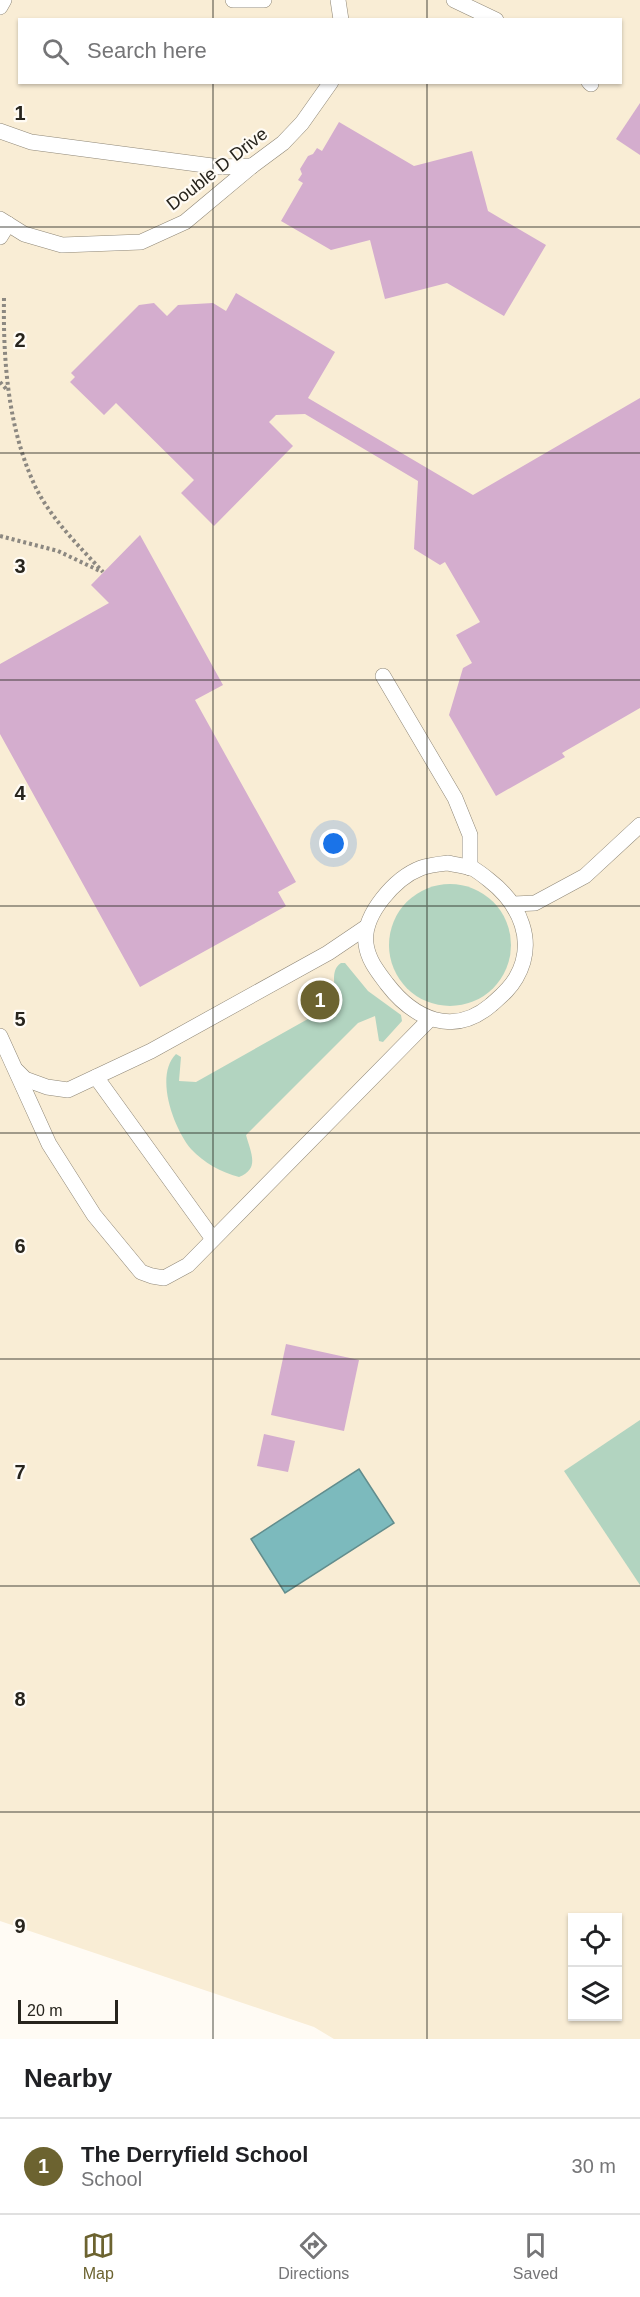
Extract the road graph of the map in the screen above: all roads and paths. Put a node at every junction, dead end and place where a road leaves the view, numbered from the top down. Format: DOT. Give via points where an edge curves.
graph roads {
  1 [pos="4,0"];
  2 [pos="233,0"];
  3 [pos="264,0"];
  4 [pos="338,0"];
  5 [pos="454,0"];
  6 [pos="0,7"];
  7 [pos="341,18"];
  8 [pos="492,18"];
  9 [pos="330,84"];
  10 [pos="0,131"];
  11 [pos="252,166"];
  12 [pos="3,227"];
  13 [pos="4,298"];
  14 [pos="0,382"];
  15 [pos="9,392"];
  16 [pos="0,536"];
  17 [pos="383,676"];
  18 [pos="640,825"];
  19 [pos="470,868"];
  20 [pos="514,904"];
  21 [pos="365,928"];
  22 [pos="430,1019"];
  23 [pos="0,1036"];
  24 [pos="15,1069"];
  25 [pos="96,1077"];
  26 [pos="213,1239"];
  1 -- 6 [label="lane"];
  2 -- 3 [label="lane"];
  4 -- 7 [label="lane"];
  5 -- 8 [label="lane"];
  9 -- 11 [label="lane, Double D Drive" via="302,123"];
  10 -- 11 [label="lane" via="31,142 220,167"];
  11 -- 12 [label="lane, Double D Drive" via="185,222 141,242 62,245"];
  13 -- 15 [label="path" via="4,358"];
  14 -- 15 [label="path"];
  15 -- 16 [label="path" via="14,422 36,487 57,520 103,572 58,551"];
  17 -- 19 [label="lane" via="455,798 470,836"];
  18 -- 20 [label="lane" via="585,876 536,903"];
  19 -- 20 [label="lane" via="502,890"];
  19 -- 21 [label="lane" via="448,862 421,868 377,905"];
  20 -- 22 [label="lane" via="523,925 525,950 522,967 509,990 467,1019 449,1023"];
  21 -- 22 [label="lane" via="373,965 393,993 416,1013"];
  21 -- 25 [label="lane" via="150,1051"];
  22 -- 26 [label="lane"];
  23 -- 24 [label="lane"];
  24 -- 25 [label="lane" via="25,1079 47,1088 68,1090"];
  24 -- 26 [label="lane" via="49,1144 94,1215 141,1272 164,1278 174,1274"];
  25 -- 26 [label="lane"];
}
